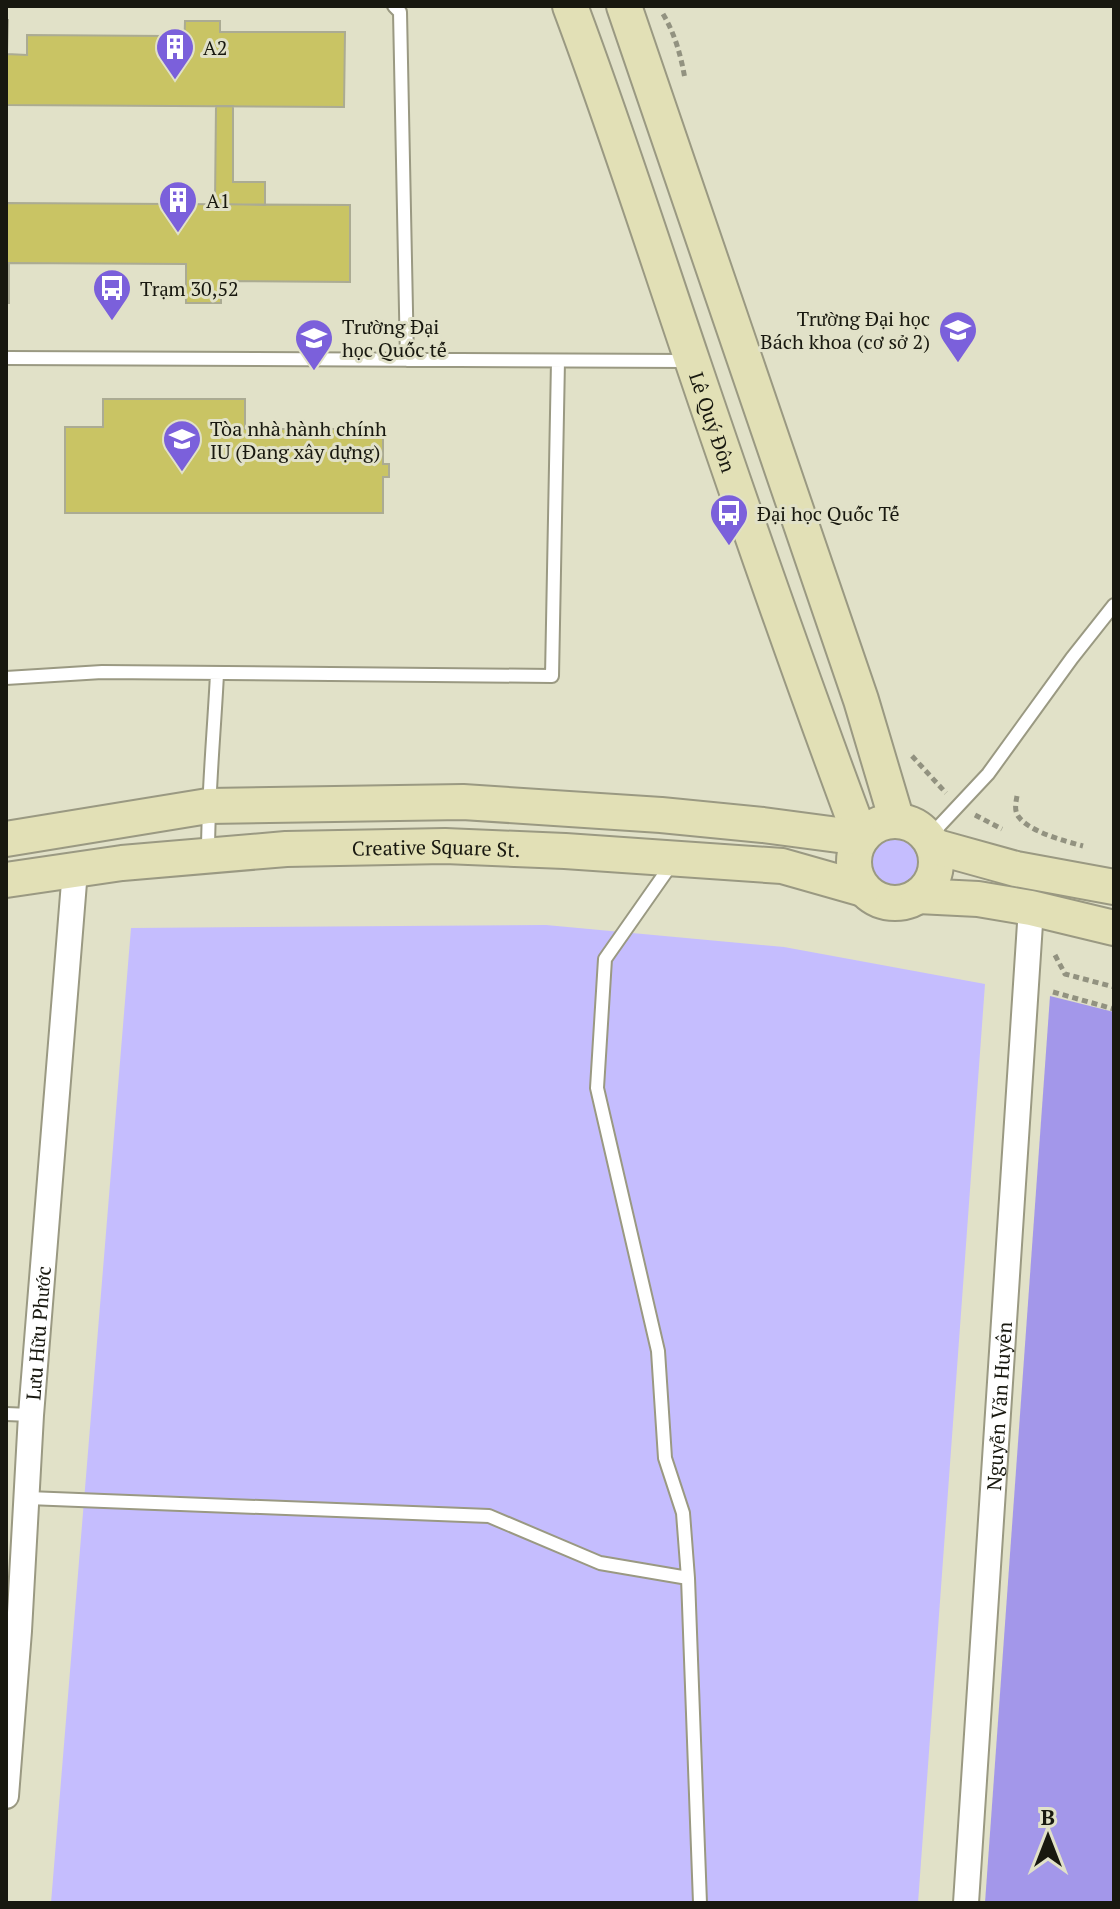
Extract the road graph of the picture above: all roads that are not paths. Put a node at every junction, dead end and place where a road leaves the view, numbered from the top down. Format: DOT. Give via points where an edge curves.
graph roads {
  1 [pos="394,6"];
  2 [pos="570,6"];
  3 [pos="624,6"];
  4 [pos="643,62"];
  5 [pos="597,79"];
  6 [pos="6,358"];
  7 [pos="407,360"];
  8 [pos="558,361"];
  9 [pos="692,361"];
  10 [pos="1114,605"];
  11 [pos="217,674"];
  12 [pos="6,678"];
  13 [pos="208,806"];
  14 [pos="897,821"];
  15 [pos="861,838"];
  16 [pos="6,839"];
  17 [pos="930,842"];
  18 [pos="208,855"];
  19 [pos="676,858"];
  20 [pos="75,870"];
  21 [pos="6,880"];
  22 [pos="1114,887"];
  23 [pos="863,889"];
  24 [pos="918,896"];
  25 [pos="1031,908"];
  26 [pos="1114,928"];
  27 [pos="6,1414"];
  28 [pos="31,1415"];
  29 [pos="28,1498"];
  30 [pos="688,1578"];
  31 [pos="13,1630"];
  32 [pos="6,1796"];
  33 [pos="700,1903"];
  34 [pos="966,1903"];
  1 -- 7 [label="lane" via="400,12"];
  2 -- 5 [label="street, Lê Quý Đôn"];
  3 -- 4 [label="street"];
  4 -- 5 [label="street"];
  4 -- 14 [label="street" via="861,700"];
  5 -- 9 [label="street, Lê Quý Đôn"];
  6 -- 7 [label="lane"];
  7 -- 8 [label="lane"];
  8 -- 9 [label="lane"];
  8 -- 11 [label="lane" via="552,676"];
  9 -- 15 [label="street, Lê Quý Đôn"];
  10 -- 17 [label="lane" via="988,774"];
  11 -- 12 [label="lane" via="102,672"];
  11 -- 13 [label="lane"];
  13 -- 15 [label="street, Creative Square St." via="463,802 690,818"];
  13 -- 16 [label="street, Creative Square St."];
  13 -- 18 [label="lane"];
  14 -- 15 [label="street" via="883,823"];
  14 -- 17 [label="street" via="920,830"];
  15 -- 23 [label="street" via="854,865"];
  17 -- 22 [label="street" via="1016,869"];
  17 -- 24 [label="street" via="936,867"];
  18 -- 19 [label="street, Creative Square St." via="308,847 445,846"];
  18 -- 20 [label="street, Creative Square St."];
  19 -- 23 [label="street, Creative Square St." via="782,866"];
  19 -- 30 [label="lane" via="605,959 597,1088 658,1351 665,1458 683,1513"];
  20 -- 21 [label="street, Creative Square St."];
  20 -- 28 [label="street, Lưu Hữu Phước"];
  23 -- 24 [label="street" via="889,903"];
  24 -- 25 [label="street"];
  25 -- 26 [label="street"];
  25 -- 34 [label="street, Nguyễn Văn Huyên"];
  27 -- 28 [label="lane"];
  28 -- 29 [label="street, Lưu Hữu Phước"];
  29 -- 30 [label="lane" via="489,1516 600,1563"];
  29 -- 31 [label="street, Lưu Hữu Phước"];
  30 -- 33 [label="lane"];
  31 -- 32 [label="street, Lưu Hữu Phước"];
}
